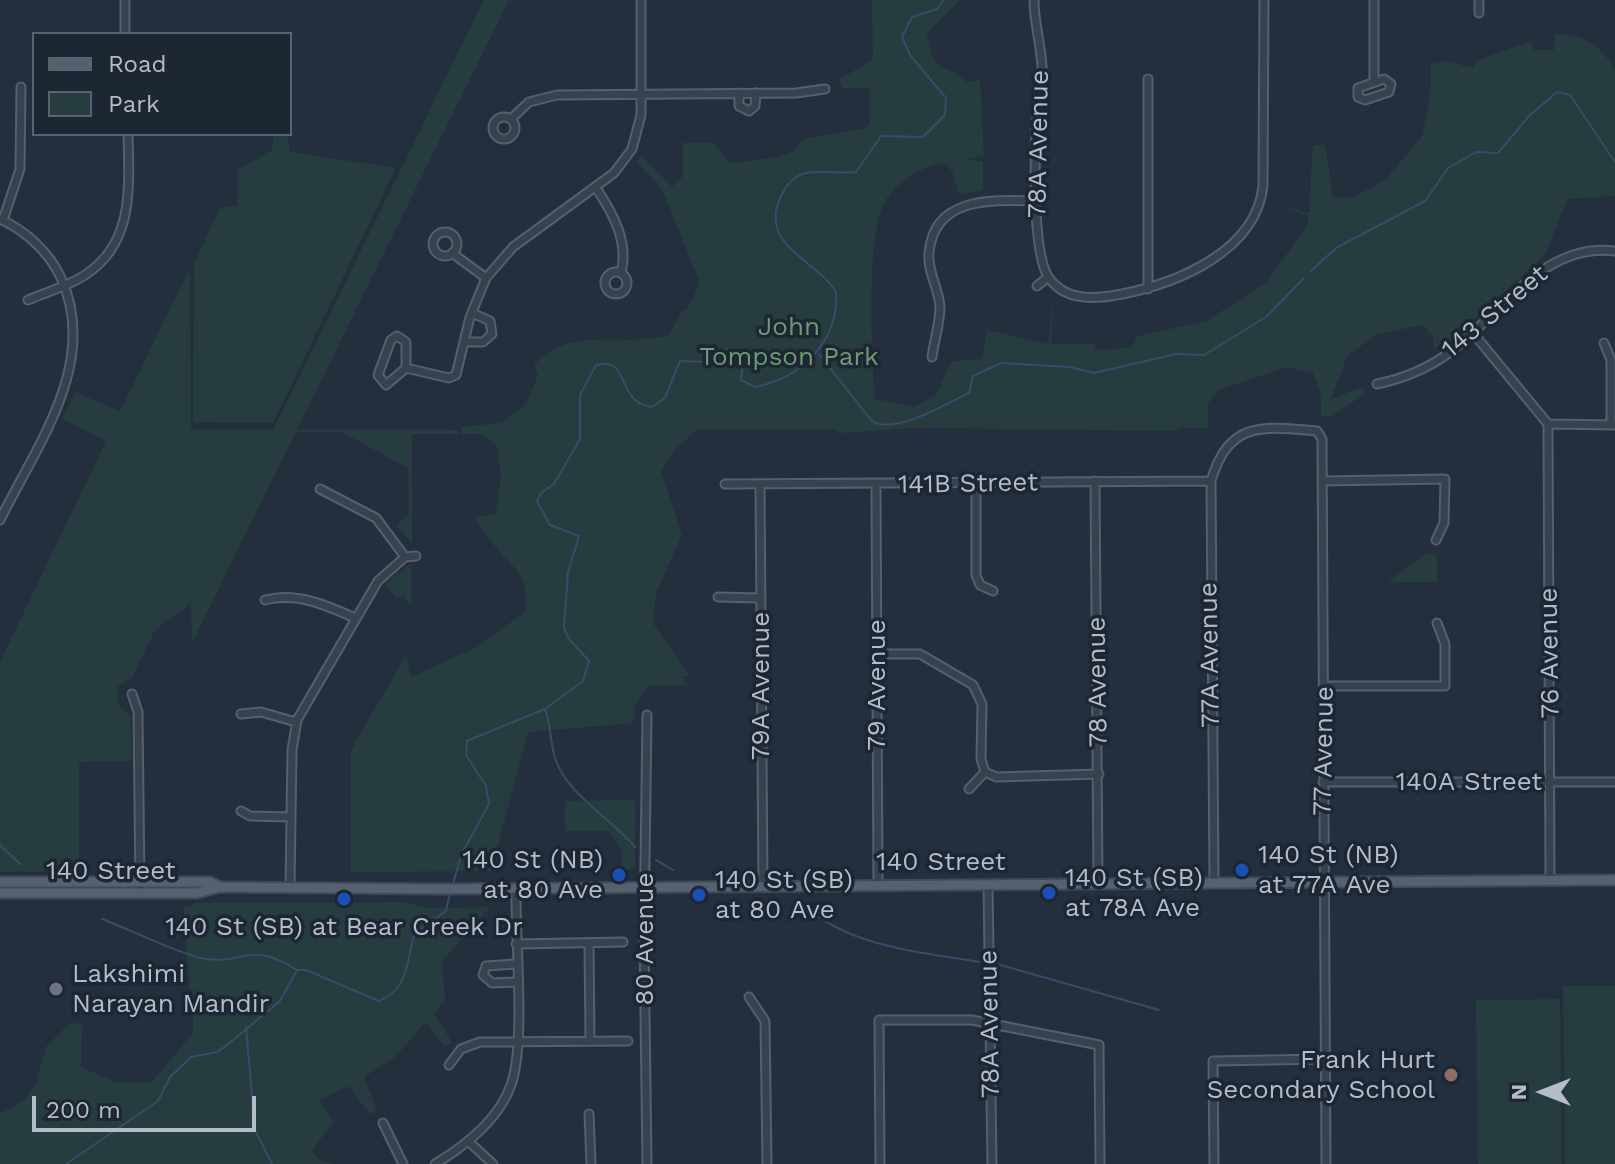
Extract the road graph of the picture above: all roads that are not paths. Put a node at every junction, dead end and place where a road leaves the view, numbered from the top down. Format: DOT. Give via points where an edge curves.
graph roads {
  1 [pos="125,0"];
  2 [pos="641,0"];
  3 [pos="1034,0"];
  4 [pos="1264,0"];
  5 [pos="1374,0"];
  6 [pos="1479,0"];
  7 [pos="1479,13"];
  8 [pos="125,32"];
  9 [pos="1148,79"];
  10 [pos="1374,81"];
  11 [pos="21,87"];
  12 [pos="825,89"];
  13 [pos="739,93"];
  14 [pos="756,93"];
  15 [pos="641,94"];
  16 [pos="511,119"];
  17 [pos="128,136"];
  18 [pos="596,188"];
  19 [pos="1037,201"];
  20 [pos="1,220"];
  21 [pos="1615,251"];
  22 [pos="452,253"];
  23 [pos="621,273"];
  24 [pos="1048,277"];
  25 [pos="486,278"];
  26 [pos="64,285"];
  27 [pos="1037,286"];
  28 [pos="1148,289"];
  29 [pos="28,300"];
  30 [pos="472,313"];
  31 [pos="1473,333"];
  32 [pos="465,342"];
  33 [pos="1604,343"];
  34 [pos="932,357"];
  35 [pos="406,368"];
  36 [pos="1377,384"];
  37 [pos="1548,424"];
  38 [pos="1613,425"];
  39 [pos="1237,436"];
  40 [pos="1095,481"];
  41 [pos="1211,481"];
  42 [pos="1322,481"];
  43 [pos="976,483"];
  44 [pos="725,484"];
  45 [pos="760,485"];
  46 [pos="876,486"];
  47 [pos="320,489"];
  48 [pos="0,520"];
  49 [pos="1436,540"];
  50 [pos="416,556"];
  51 [pos="405,557"];
  52 [pos="993,591"];
  53 [pos="718,597"];
  54 [pos="760,598"];
  55 [pos="265,600"];
  56 [pos="355,618"];
  57 [pos="1437,623"];
  58 [pos="877,654"];
  59 [pos="1325,686"];
  60 [pos="132,694"];
  61 [pos="241,714"];
  62 [pos="647,715"];
  63 [pos="296,722"];
  64 [pos="985,772"];
  65 [pos="1099,774"];
  66 [pos="1323,782"];
  67 [pos="1552,782"];
  68 [pos="1615,782"];
  69 [pos="969,789"];
  70 [pos="241,811"];
  71 [pos="291,817"];
  72 [pos="1615,880"];
  73 [pos="1324,881"];
  74 [pos="1550,881"];
  75 [pos="0,882"];
  76 [pos="1214,882"];
  77 [pos="1098,883"];
  78 [pos="988,884"];
  79 [pos="878,885"];
  80 [pos="763,886"];
  81 [pos="140,887"];
  82 [pos="290,887"];
  83 [pos="645,887"];
  84 [pos="516,888"];
  85 [pos="0,893"];
  86 [pos="623,942"];
  87 [pos="589,943"];
  88 [pos="516,944"];
  89 [pos="516,964"];
  90 [pos="516,982"];
  91 [pos="749,997"];
  92 [pos="991,1023"];
  93 [pos="516,1041"];
  94 [pos="590,1041"];
  95 [pos="628,1041"];
  96 [pos="1325,1059"];
  97 [pos="449,1065"];
  98 [pos="589,1114"];
  99 [pos="383,1123"];
  100 [pos="468,1141"];
  101 [pos="403,1164"];
  102 [pos="435,1164"];
  103 [pos="493,1164"];
  104 [pos="591,1164"];
  105 [pos="647,1164"];
  106 [pos="767,1164"];
  107 [pos="880,1164"];
  108 [pos="992,1164"];
  109 [pos="1100,1164"];
  110 [pos="1214,1164"];
  111 [pos="1326,1164"];
  1 -- 8 [label="street"];
  2 -- 15 [label="street"];
  3 -- 19 [label="street, 78A Avenue" via="1042,64"];
  4 -- 28 [label="street" via="1260,203 1250,222 1204,265"];
  5 -- 10 [label="street"];
  6 -- 7 [label="street"];
  9 -- 28 [label="street"];
  10 -- 10 [label="street" via="1358,88 1360,99 1390,89 1386,79"];
  11 -- 20 [label="street" via="20,169"];
  12 -- 14 [label="street"];
  13 -- 14 [label="street"];
  13 -- 14 [label="street" via="739,106 746,111 755,106"];
  13 -- 15 [label="street"];
  15 -- 16 [label="street" via="544,96"];
  15 -- 18 [label="street" via="632,149"];
  17 -- 26 [label="street" via="129,195 122,230 98,265"];
  18 -- 23 [label="street" via="620,231 625,259"];
  18 -- 25 [label="street" via="521,240"];
  19 -- 24 [label="street, 78A Avenue" via="1038,248"];
  19 -- 34 [label="street" via="977,200 951,211 934,231 928,254 940,307"];
  20 -- 26 [label="street" via="30,237"];
  21 -- 31 [label="street, 143 Street" via="1570,254 1543,268"];
  22 -- 25 [label="street"];
  24 -- 27 [label="street"];
  24 -- 28 [label="street, 78A Avenue" via="1091,299"];
  25 -- 30 [label="street"];
  26 -- 29 [label="street"];
  26 -- 48 [label="street" via="75,330 70,374"];
  30 -- 32 [label="street"];
  30 -- 32 [label="street" via="490,321 492,334 483,342"];
  31 -- 36 [label="street, 143 Street" via="1435,362"];
  31 -- 37 [label="street"];
  32 -- 35 [label="street" via="456,375"];
  33 -- 38 [label="street" via="1611,360"];
  35 -- 35 [label="street" via="406,342 395,336 379,380 391,384"];
  37 -- 38 [label="street"];
  37 -- 67 [label="street, 76 Avenue"];
  39 -- 41 [label="street, 77A Avenue" via="1222,450"];
  39 -- 42 [label="street, 77 Avenue" via="1265,430 1317,431"];
  40 -- 41 [label="street, 141B Street"];
  40 -- 43 [label="street, 141B Street"];
  40 -- 65 [label="street, 78 Avenue"];
  41 -- 76 [label="street, 77A Avenue"];
  42 -- 49 [label="street" via="1445,479 1444,523"];
  42 -- 59 [label="street, 77 Avenue"];
  43 -- 46 [label="street, 141B Street"];
  43 -- 52 [label="street" via="976,575 980,585"];
  44 -- 45 [label="street, 141B Street"];
  45 -- 46 [label="street, 141B Street"];
  45 -- 54 [label="street, 79A Avenue"];
  46 -- 58 [label="street, 79 Avenue"];
  47 -- 51 [label="street" via="376,518"];
  50 -- 51 [label="street"];
  51 -- 56 [label="street" via="378,581"];
  53 -- 54 [label="street"];
  54 -- 80 [label="street, 79A Avenue"];
  55 -- 56 [label="street" via="309,600"];
  56 -- 63 [label="street"];
  57 -- 59 [label="street" via="1445,644 1445,686"];
  58 -- 64 [label="street" via="920,654 973,685 982,704"];
  58 -- 79 [label="street, 79 Avenue"];
  59 -- 66 [label="street, 77 Avenue"];
  60 -- 81 [label="street" via="138,712"];
  61 -- 63 [label="street" via="261,712"];
  62 -- 83 [label="street, 80 Avenue"];
  63 -- 71 [label="street"];
  64 -- 65 [label="street" via="996,777"];
  64 -- 69 [label="street"];
  65 -- 77 [label="street, 78 Avenue"];
  66 -- 67 [label="street, 140A Street"];
  66 -- 73 [label="street, 77 Avenue"];
  67 -- 68 [label="street, 140A Street"];
  67 -- 74 [label="street, 76 Avenue"];
  70 -- 71 [label="street"];
  71 -- 82 [label="street"];
  72 -- 74 [label="main road, 140 Street"];
  73 -- 74 [label="main road, 140 Street"];
  73 -- 76 [label="main road, 140 Street"];
  73 -- 96 [label="street, 77 Avenue"];
  75 -- 81 [label="main road, 140 Street"];
  76 -- 77 [label="main road, 140 Street"];
  77 -- 78 [label="main road, 140 Street"];
  78 -- 79 [label="main road, 140 Street"];
  78 -- 92 [label="street, 78A Avenue"];
  79 -- 80 [label="main road, 140 Street"];
  80 -- 83 [label="main road, 140 Street"];
  81 -- 82 [label="main road, 140 Street" via="210,882 220,887"];
  81 -- 85 [label="main road, 140 Street"];
  82 -- 84 [label="main road, 140 Street"];
  83 -- 84 [label="main road, 140 Street"];
  83 -- 105 [label="street, 80 Avenue"];
  84 -- 88 [label="street"];
  86 -- 87 [label="street"];
  87 -- 88 [label="street"];
  87 -- 94 [label="street"];
  88 -- 89 [label="street"];
  89 -- 90 [label="street"];
  89 -- 90 [label="street" via="492,964 483,975 492,983"];
  90 -- 93 [label="street"];
  91 -- 106 [label="street" via="765,1021"];
  92 -- 107 [label="street" via="879,1020"];
  92 -- 108 [label="street, 78A Avenue"];
  92 -- 109 [label="street" via="1099,1045"];
  93 -- 94 [label="street"];
  93 -- 97 [label="street" via="480,1042 461,1049"];
  93 -- 100 [label="street" via="507,1093"];
  94 -- 95 [label="street"];
  96 -- 110 [label="street" via="1213,1061"];
  96 -- 111 [label="street, 77 Avenue"];
  98 -- 104 [label="street"];
  99 -- 101 [label="street"];
  100 -- 102 [label="street"];
  100 -- 103 [label="street"];
}
